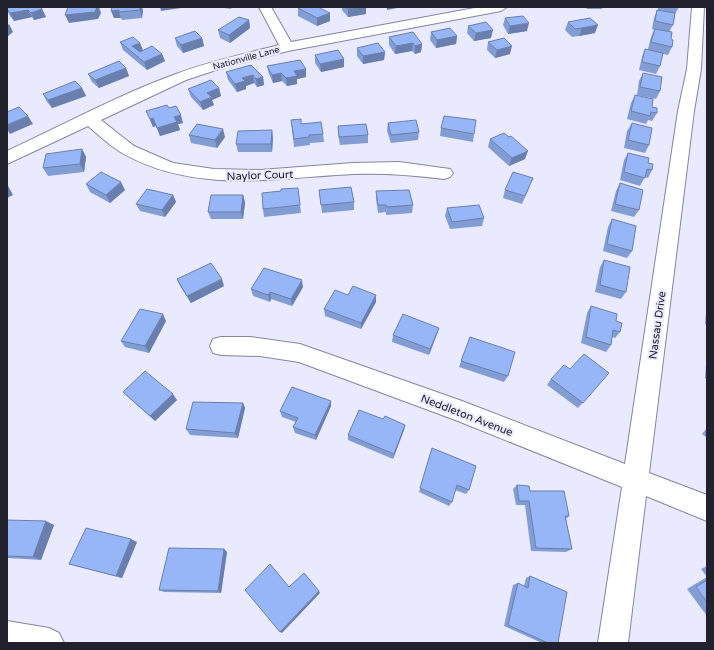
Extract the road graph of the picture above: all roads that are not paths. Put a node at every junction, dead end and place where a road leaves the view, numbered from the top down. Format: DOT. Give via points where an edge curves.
graph roads {
  1 [pos="265,7"];
  2 [pos="501,7"];
  3 [pos="698,7"];
  4 [pos="287,47"];
  5 [pos="90,119"];
  6 [pos="7,158"];
  7 [pos="444,173"];
  8 [pos="221,346"];
  9 [pos="636,480"];
  10 [pos="707,508"];
  11 [pos="7,636"];
  12 [pos="49,643"];
  13 [pos="613,643"];
  1 -- 4 [label="street"];
  2 -- 4 [label="street, Nationville Lane"];
  3 -- 9 [label="street, Nassau Drive" via="694,69 686,111"];
  4 -- 5 [label="street, Nationville Lane" via="181,77"];
  5 -- 6 [label="street, Nationville Lane"];
  5 -- 7 [label="street, Naylor Court" via="102,132 137,155 178,169 222,177 396,166"];
  8 -- 9 [label="street, Neddleton Avenue" via="250,345 300,353 462,412"];
  9 -- 10 [label="street, Neddleton Avenue"];
  9 -- 13 [label="street, Nassau Drive"];
  11 -- 12 [label="street"];
}
